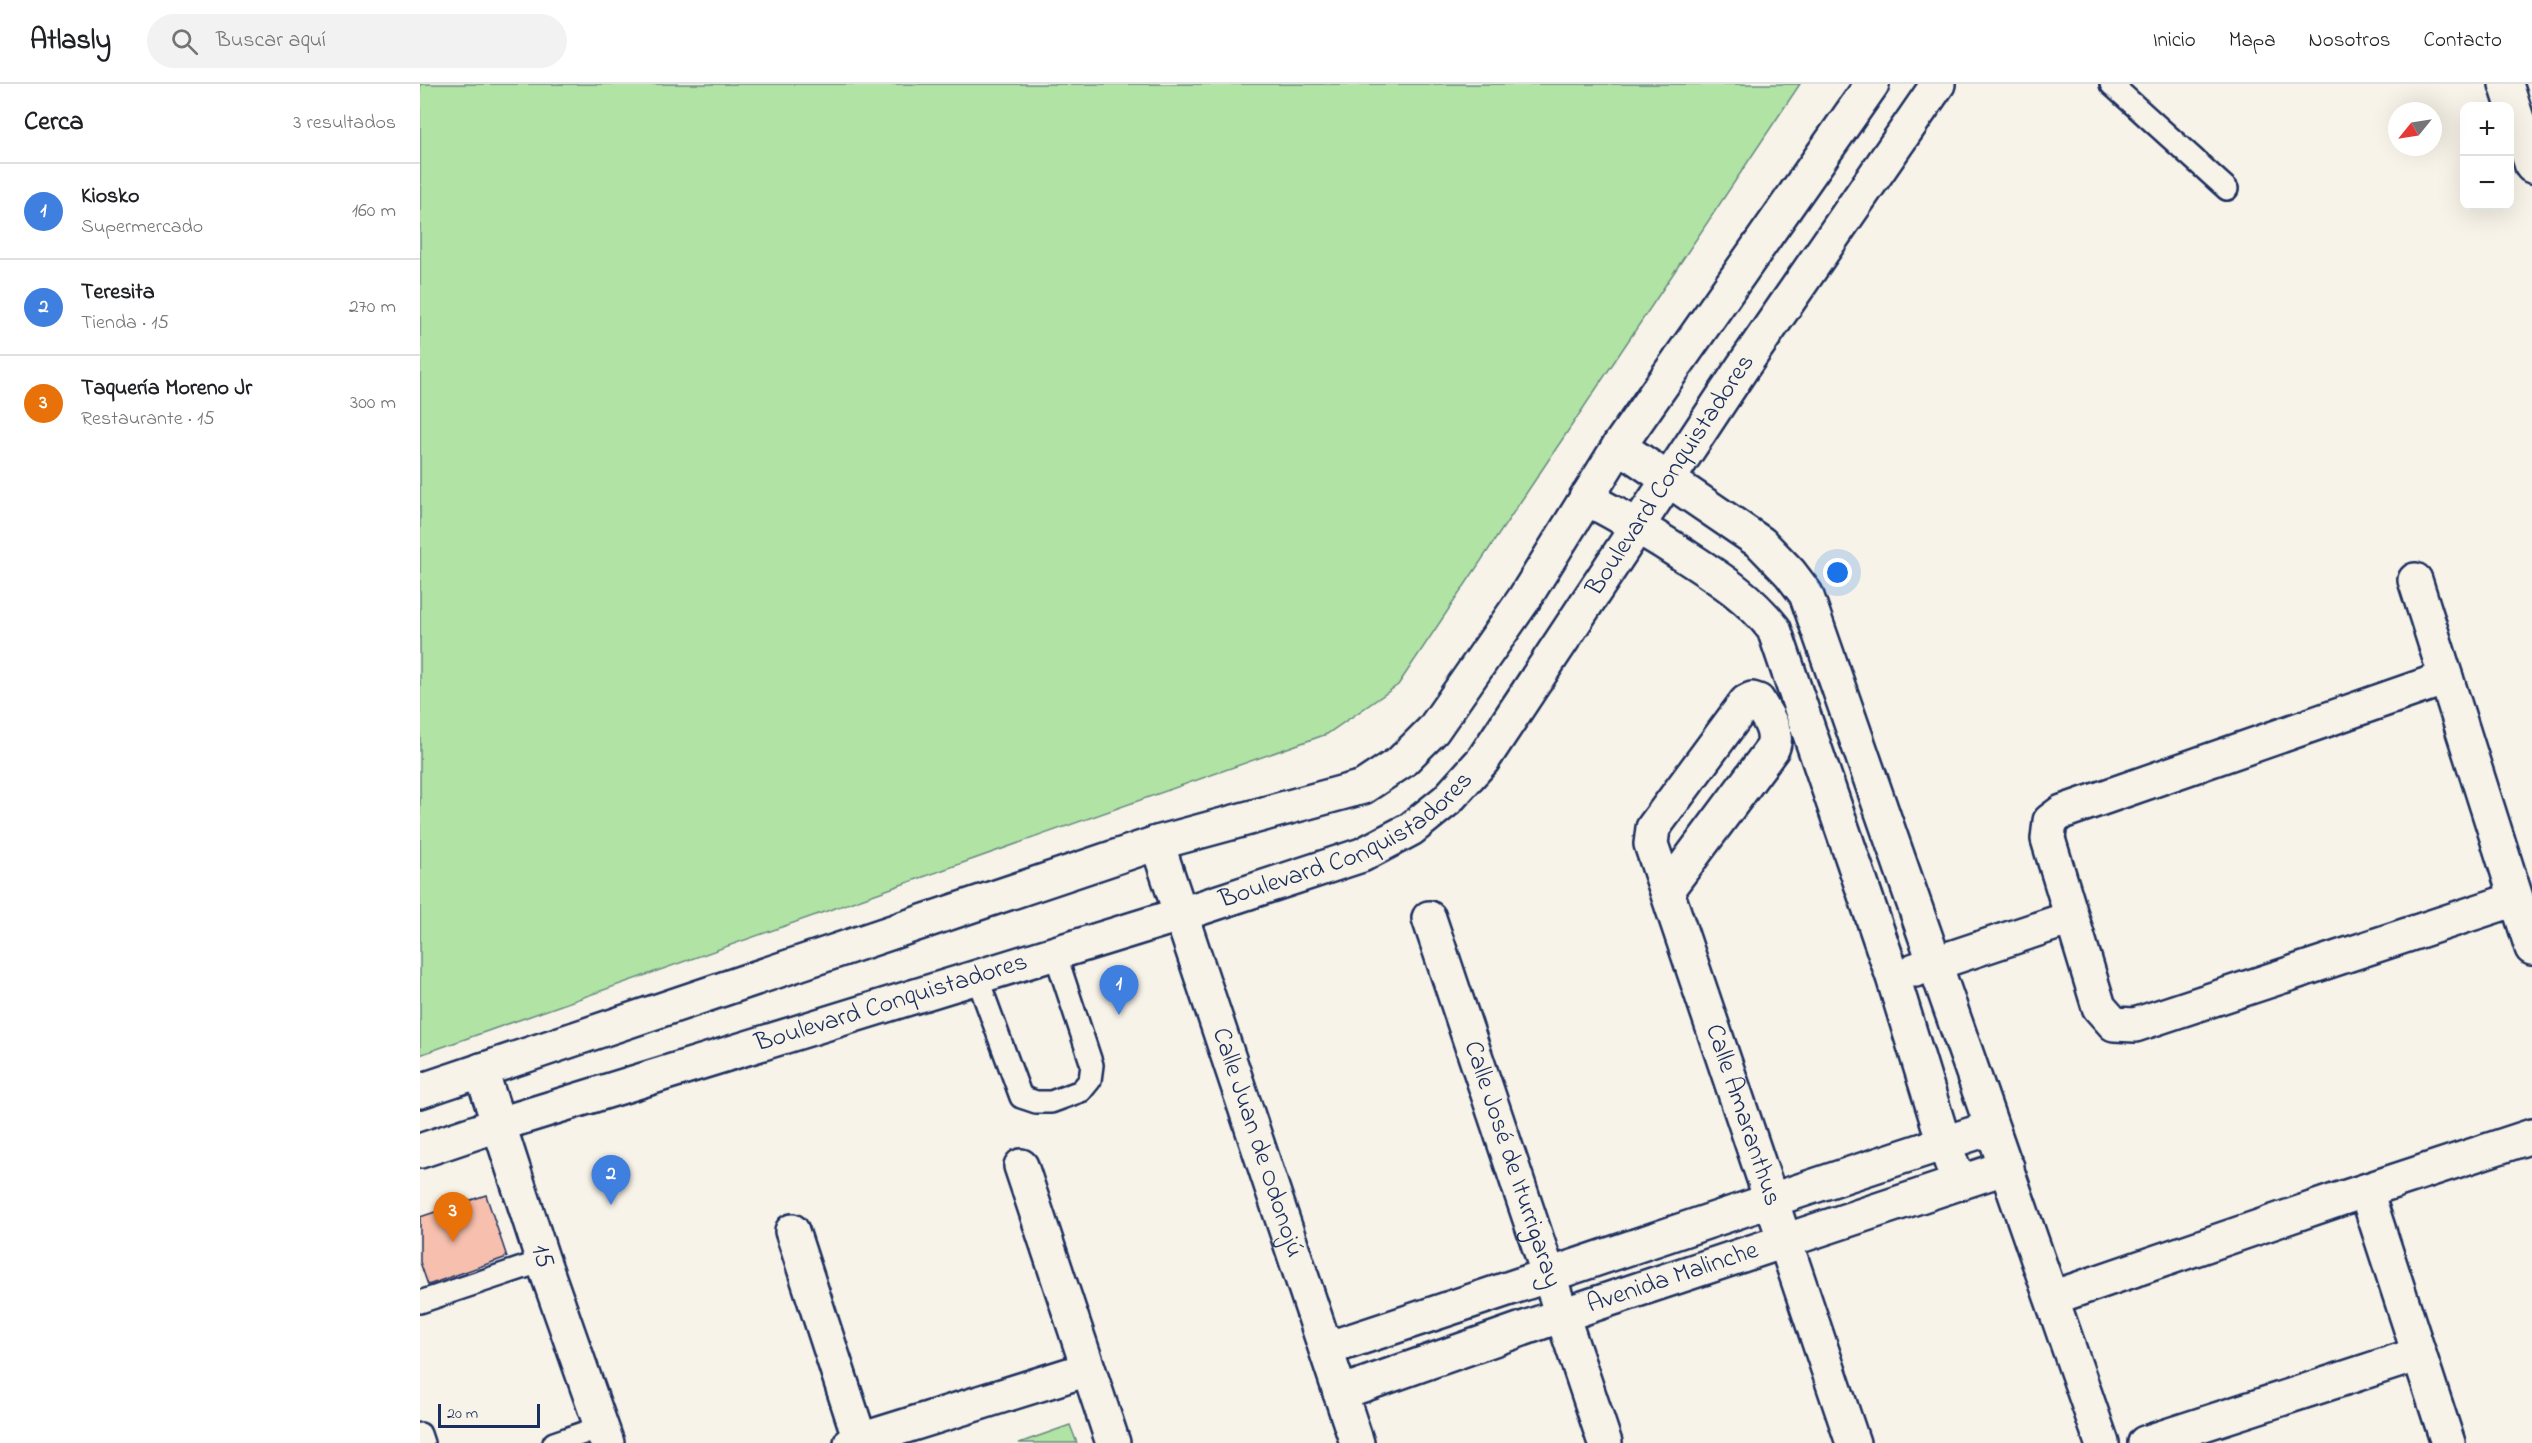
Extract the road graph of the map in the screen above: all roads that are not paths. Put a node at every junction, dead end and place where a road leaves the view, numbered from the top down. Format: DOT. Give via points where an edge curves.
graph roads {
  1 [pos="1872,84"];
  2 [pos="1938,84"];
  3 [pos="2111,84"];
  4 [pos="2506,84"];
  5 [pos="2532,166"];
  6 [pos="2227,189"];
  7 [pos="1619,446"];
  8 [pos="1669,480"];
  9 [pos="1586,498"];
  10 [pos="1638,526"];
  11 [pos="2415,580"];
  12 [pos="1806,594"];
  13 [pos="1774,629"];
  14 [pos="2446,678"];
  15 [pos="1157,843"];
  16 [pos="1667,890"];
  17 [pos="2516,899"];
  18 [pos="1182,914"];
  19 [pos="1429,918"];
  20 [pos="2071,918"];
  21 [pos="2532,948"];
  22 [pos="1055,953"];
  23 [pos="1935,964"];
  24 [pos="977,977"];
  25 [pos="1893,977"];
  26 [pos="481,1070"];
  27 [pos="420,1091"];
  28 [pos="500,1124"];
  29 [pos="1991,1128"];
  30 [pos="2532,1136"];
  31 [pos="1944,1143"];
  32 [pos="420,1151"];
  33 [pos="1020,1166"];
  34 [pos="2007,1167"];
  35 [pos="1959,1183"];
  36 [pos="2366,1191"];
  37 [pos="1770,1200"];
  38 [pos="792,1231"];
  39 [pos="1785,1242"];
  40 [pos="543,1261"];
  41 [pos="1550,1277"];
  42 [pos="2052,1298"];
  43 [pos="420,1302"];
  44 [pos="1562,1315"];
  45 [pos="1326,1349"];
  46 [pos="2419,1354"];
  47 [pos="1088,1369"];
  48 [pos="1340,1393"];
  49 [pos="420,1434"];
  50 [pos="604,1435"];
  51 [pos="857,1442"];
  52 [pos="423,1443"];
  53 [pos="554,1443"];
  54 [pos="1113,1443"];
  55 [pos="1357,1443"];
  56 [pos="1605,1443"];
  57 [pos="1853,1443"];
  58 [pos="2102,1443"];
  59 [pos="2145,1443"];
  60 [pos="2448,1443"];
  1 -- 7 [label="street, Boulevard Conquistadores"];
  2 -- 8 [label="street, Boulevard Conquistadores"];
  3 -- 6 [label="lane"];
  4 -- 5 [label="street"];
  7 -- 8 [label="street"];
  7 -- 9 [label="street, Boulevard Conquistadores"];
  8 -- 10 [label="street, Boulevard Conquistadores"];
  8 -- 12 [label="street" via="1761,543"];
  9 -- 10 [label="street"];
  9 -- 15 [label="street, Boulevard Conquistadores" via="1478,665 1432,730 1401,762 1363,787"];
  10 -- 13 [label="street" via="1737,589"];
  10 -- 18 [label="street, Boulevard Conquistadores" via="1483,760 1447,800 1411,829 1362,855"];
  11 -- 14 [label="street"];
  12 -- 13 [label="street"];
  12 -- 23 [label="street"];
  13 -- 25 [label="street"];
  14 -- 17 [label="street"];
  14 -- 20 [label="street" via="2062,812 2050,821 2048,839"];
  15 -- 18 [label="street, Calle Juan de Odonojú"];
  15 -- 26 [label="street, Boulevard Conquistadores"];
  16 -- 16 [label="street, Calle Amaranthus" via="1651,844 1653,828 1746,702 1758,701 1774,731 1775,742"];
  16 -- 37 [label="street, Calle Amaranthus"];
  17 -- 20 [label="street" via="2135,1025 2114,1024 2099,1007"];
  17 -- 21 [label="street"];
  18 -- 22 [label="street, Boulevard Conquistadores"];
  18 -- 45 [label="street, Calle Juan de Odonojú"];
  19 -- 41 [label="street, Calle José de Iturrigaray"];
  20 -- 23 [label="street"];
  22 -- 24 [label="street, Boulevard Conquistadores"];
  22 -- 24 [label="lane" via="1092,1065 1090,1080 1081,1091 1051,1102 1021,1097"];
  23 -- 25 [label="street"];
  23 -- 29 [label="street"];
  24 -- 28 [label="street, Boulevard Conquistadores"];
  25 -- 31 [label="street"];
  26 -- 27 [label="street, Boulevard Conquistadores"];
  26 -- 28 [label="street, 15"];
  28 -- 32 [label="street, Boulevard Conquistadores"];
  28 -- 40 [label="street, 15"];
  29 -- 31 [label="street, Avenida Malinche"];
  29 -- 34 [label="street"];
  30 -- 36 [label="street"];
  31 -- 35 [label="street"];
  31 -- 37 [label="street, Avenida Malinche"];
  33 -- 47 [label="street"];
  34 -- 35 [label="street, Avenida Malinche"];
  34 -- 42 [label="street"];
  35 -- 39 [label="street, Avenida Malinche"];
  36 -- 42 [label="street"];
  36 -- 46 [label="street"];
  37 -- 39 [label="street, Calle Amaranthus"];
  37 -- 41 [label="street, Avenida Malinche"];
  38 -- 51 [label="street"];
  39 -- 44 [label="street, Avenida Malinche"];
  39 -- 57 [label="street, Calle Amaranthus"];
  40 -- 43 [label="lane"];
  40 -- 50 [label="street, 15"];
  41 -- 44 [label="street, Calle José de Iturrigaray"];
  41 -- 45 [label="street, Avenida Malinche"];
  42 -- 58 [label="street"];
  44 -- 48 [label="street, Avenida Malinche"];
  44 -- 56 [label="street, Calle José de Iturrigaray"];
  45 -- 48 [label="street, Calle Juan de Odonojú"];
  46 -- 59 [label="street"];
  46 -- 60 [label="street"];
  47 -- 51 [label="street"];
  47 -- 54 [label="street"];
  48 -- 55 [label="street, Calle Juan de Odonojú"];
  49 -- 52 [label="lane"];
  50 -- 53 [label="lane"];
}
